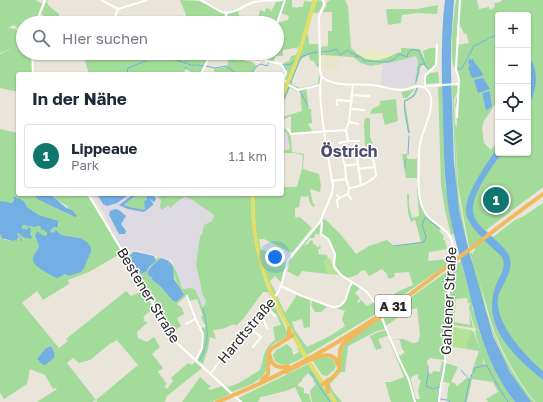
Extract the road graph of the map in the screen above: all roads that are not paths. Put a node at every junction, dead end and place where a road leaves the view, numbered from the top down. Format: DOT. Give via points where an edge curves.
graph roads {
  1 [pos="45,0"];
  2 [pos="101,0"];
  3 [pos="147,0"];
  4 [pos="200,0"];
  5 [pos="284,0"];
  6 [pos="315,0"];
  7 [pos="323,0"];
  8 [pos="460,0"];
  9 [pos="118,9"];
  10 [pos="221,11"];
  11 [pos="227,12"];
  12 [pos="39,16"];
  13 [pos="115,16"];
  14 [pos="226,16"];
  15 [pos="278,16"];
  16 [pos="437,45"];
  17 [pos="32,60"];
  18 [pos="208,60"];
  19 [pos="248,60"];
  20 [pos="262,60"];
  21 [pos="33,72"];
  22 [pos="202,72"];
  23 [pos="322,77"];
  24 [pos="287,84"];
  25 [pos="353,84"];
  26 [pos="458,84"];
  27 [pos="320,85"];
  28 [pos="425,87"];
  29 [pos="284,91"];
  30 [pos="352,95"];
  31 [pos="369,96"];
  32 [pos="352,101"];
  33 [pos="337,105"];
  34 [pos="351,109"];
  35 [pos="364,110"];
  36 [pos="457,117"];
  37 [pos="349,122"];
  38 [pos="358,124"];
  39 [pos="288,129"];
  40 [pos="346,130"];
  41 [pos="325,131"];
  42 [pos="348,141"];
  43 [pos="359,141"];
  44 [pos="339,143"];
  45 [pos="342,156"];
  46 [pos="357,164"];
  47 [pos="345,166"];
  48 [pos="375,166"];
  49 [pos="359,168"];
  50 [pos="346,179"];
  51 [pos="332,182"];
  52 [pos="361,186"];
  53 [pos="349,188"];
  54 [pos="348,194"];
  55 [pos="543,194"];
  56 [pos="337,195"];
  57 [pos="89,196"];
  58 [pos="253,196"];
  59 [pos="543,197"];
  60 [pos="340,198"];
  61 [pos="351,199"];
  62 [pos="338,207"];
  63 [pos="320,221"];
  64 [pos="497,230"];
  65 [pos="447,268"];
  66 [pos="352,283"];
  67 [pos="281,286"];
  68 [pos="187,296"];
  69 [pos="264,304"];
  70 [pos="258,313"];
  71 [pos="275,316"];
  72 [pos="195,319"];
  73 [pos="186,324"];
  74 [pos="247,326"];
  75 [pos="267,328"];
  76 [pos="289,328"];
  77 [pos="364,328"];
  78 [pos="293,336"];
  79 [pos="288,338"];
  80 [pos="253,347"];
  81 [pos="305,357"];
  82 [pos="196,361"];
  83 [pos="302,364"];
  84 [pos="210,374"];
  85 [pos="328,380"];
  86 [pos="322,383"];
  87 [pos="246,389"];
  88 [pos="328,392"];
  89 [pos="217,402"];
  90 [pos="223,402"];
  91 [pos="241,402"];
  92 [pos="335,402"];
  93 [pos="415,402"];
  94 [pos="439,402"];
  1 -- 12 [label="street"];
  2 -- 9 [label="street"];
  3 -- 9 [label="street"];
  4 -- 10 [label="street"];
  5 -- 11 [label="street" via="254,2 234,12"];
  5 -- 15 [label="street"];
  6 -- 24 [label="main road"];
  7 -- 23 [label="street" via="324,5 319,16"];
  8 -- 26 [label="street" via="456,69"];
  9 -- 13 [label="street"];
  10 -- 11 [label="street"];
  10 -- 14 [label="street"];
  11 -- 14 [label="street"];
  16 -- 28 [label="street" via="436,64 425,76"];
  17 -- 21 [label="street"];
  18 -- 22 [label="street"];
  19 -- 20 [label="street"];
  20 -- 24 [label="street" via="282,64"];
  23 -- 25 [label="street" via="335,83"];
  23 -- 27 [label="street, Hardtstraße"];
  24 -- 27 [label="street" via="296,90"];
  24 -- 29 [label="main road"];
  25 -- 28 [label="street" via="400,90"];
  25 -- 30 [label="street"];
  26 -- 28 [label="street"];
  26 -- 36 [label="street"];
  27 -- 41 [label="street, Hardtstraße"];
  28 -- 94 [label="street, Gahlener Straße" via="429,93 431,108 419,148 421,201 426,215 450,236 452,243 445,362"];
  30 -- 31 [label="street"];
  30 -- 32 [label="street"];
  32 -- 33 [label="street" via="337,100"];
  32 -- 34 [label="street"];
  34 -- 35 [label="street"];
  34 -- 37 [label="street"];
  37 -- 38 [label="street"];
  37 -- 40 [label="street"];
  39 -- 41 [label="street" via="291,134"];
  40 -- 41 [label="street"];
  40 -- 42 [label="street"];
  41 -- 51 [label="street, Hardtstraße"];
  42 -- 43 [label="street"];
  42 -- 44 [label="street"];
  45 -- 47 [label="street"];
  46 -- 47 [label="street"];
  46 -- 48 [label="street" via="357,156 369,151"];
  46 -- 49 [label="street"];
  47 -- 50 [label="street"];
  48 -- 49 [label="street"];
  48 -- 52 [label="street" via="376,177"];
  49 -- 52 [label="street"];
  50 -- 51 [label="street"];
  50 -- 53 [label="street"];
  51 -- 63 [label="street, Hardtstraße" via="332,193"];
  52 -- 53 [label="street"];
  53 -- 54 [label="street"];
  54 -- 60 [label="street"];
  54 -- 61 [label="street"];
  55 -- 64 [label="highway, A 31"];
  56 -- 60 [label="street"];
  57 -- 82 [label="street, Bestener Straße" via="178,344"];
  58 -- 76 [label="main road" via="253,224 260,261 272,296"];
  59 -- 64 [label="highway, A 31"];
  60 -- 62 [label="street" via="337,200"];
  63 -- 66 [label="street" via="321,234 329,241 334,252 334,267"];
  63 -- 67 [label="street, Hardtstraße" via="288,260"];
  64 -- 65 [label="highway, A 31"];
  65 -- 77 [label="highway, A 31"];
  65 -- 81 [label="highway, A 31" via="337,342"];
  66 -- 67 [label="street, Hardtstraße" via="345,301 333,308"];
  66 -- 93 [label="street" via="366,292 377,306 409,380"];
  67 -- 69 [label="street, Hardtstraße" via="276,295"];
  68 -- 72 [label="street"];
  69 -- 70 [label="street, Hardtstraße"];
  69 -- 71 [label="street"];
  70 -- 74 [label="street, Hardtstraße"];
  70 -- 75 [label="street"];
  72 -- 73 [label="street"];
  72 -- 82 [label="street" via="203,334 202,348"];
  74 -- 80 [label="street" via="261,337"];
  74 -- 84 [label="street, Hardtstraße"];
  76 -- 78 [label="main road"];
  76 -- 79 [label="highway"];
  77 -- 83 [label="highway, A 31"];
  77 -- 85 [label="highway" via="343,344 340,350 339,370"];
  78 -- 79 [label="highway"];
  78 -- 81 [label="main road"];
  78 -- 81 [label="highway" via="273,349 270,357 272,363 282,368"];
  79 -- 87 [label="highway" via="270,351 266,377"];
  81 -- 86 [label="main road"];
  81 -- 87 [label="highway, A 31"];
  82 -- 84 [label="street, Bestener Straße"];
  83 -- 86 [label="highway" via="321,356 334,357 338,362 338,370"];
  83 -- 90 [label="highway, A 31"];
  84 -- 91 [label="street, Bestener Straße"];
  85 -- 86 [label="highway"];
  85 -- 88 [label="highway"];
  86 -- 88 [label="main road"];
  87 -- 89 [label="highway, A 31"];
  88 -- 92 [label="main road"];
}
